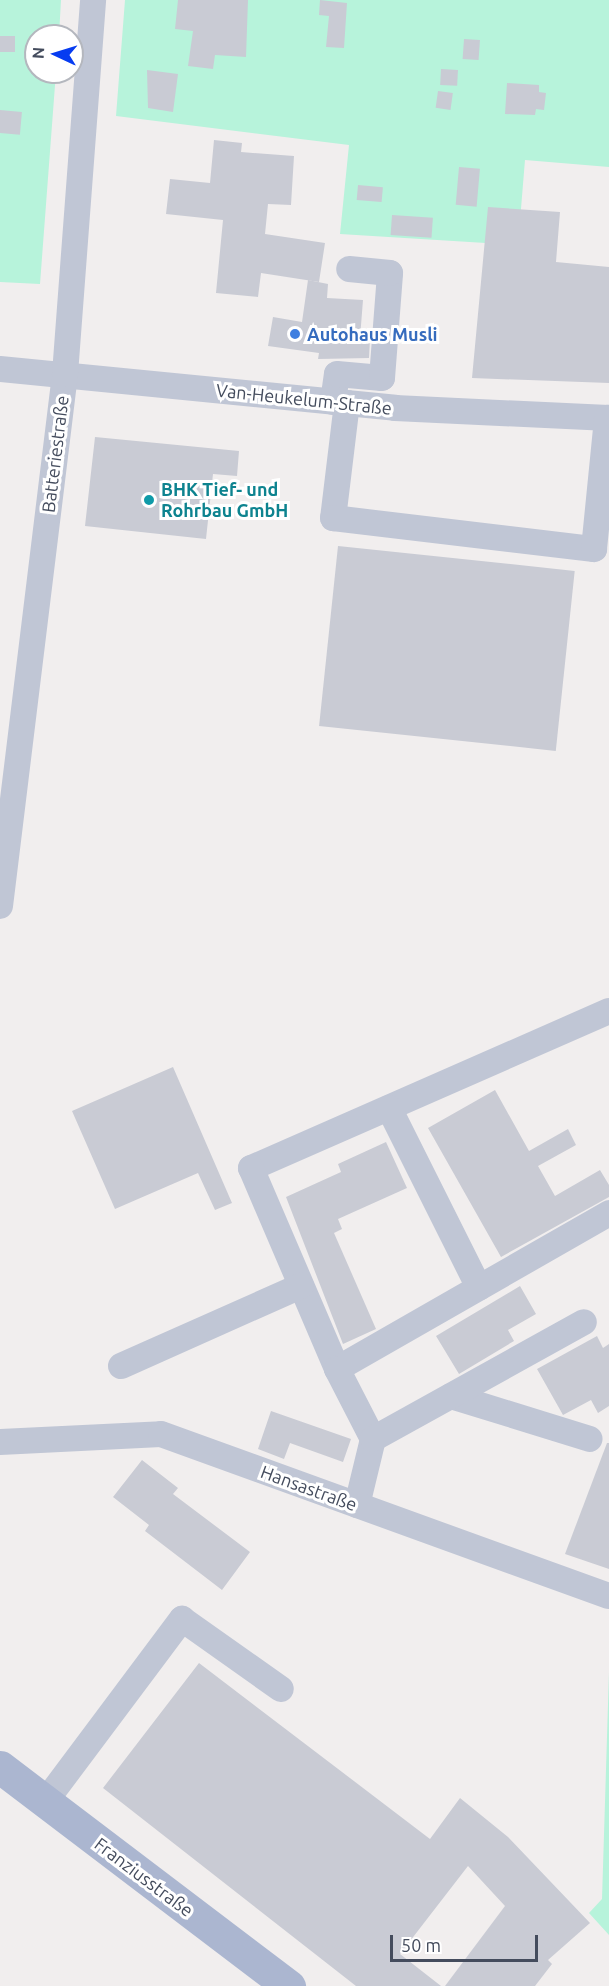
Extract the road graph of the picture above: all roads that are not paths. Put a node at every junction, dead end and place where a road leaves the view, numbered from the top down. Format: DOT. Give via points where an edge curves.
graph roads {
  1 [pos="93,0"];
  2 [pos="349,269"];
  3 [pos="0,369"];
  4 [pos="65,374"];
  5 [pos="340,403"];
  6 [pos="608,418"];
  7 [pos="10,757"];
  8 [pos="0,906"];
  9 [pos="609,1011"];
  10 [pos="389,1108"];
  11 [pos="609,1213"];
  12 [pos="301,1286"];
  13 [pos="479,1288"];
  14 [pos="584,1322"];
  15 [pos="121,1366"];
  16 [pos="337,1369"];
  17 [pos="451,1396"];
  18 [pos="373,1439"];
  19 [pos="590,1439"];
  20 [pos="0,1442"];
  21 [pos="357,1505"];
  22 [pos="609,1596"];
  23 [pos="281,1689"];
  24 [pos="0,1767"];
  25 [pos="45,1802"];
  26 [pos="289,1986"];
  1 -- 4 [label="street, Batteriestraße"];
  2 -- 5 [label="street" via="390,273 382,378 337,374"];
  3 -- 4 [label="street, Van-Heukelum-Straße"];
  4 -- 5 [label="street, Van-Heukelum-Straße"];
  4 -- 7 [label="street, Batteriestraße"];
  5 -- 6 [label="street, Van-Heukelum-Straße"];
  5 -- 6 [label="street" via="333,518 594,549"];
  7 -- 8 [label="street, Batteriestraße"];
  9 -- 10 [label="street"];
  10 -- 12 [label="street" via="251,1168"];
  10 -- 13 [label="street"];
  11 -- 13 [label="street"];
  12 -- 15 [label="street"];
  12 -- 16 [label="street"];
  13 -- 16 [label="street"];
  14 -- 17 [label="street"];
  16 -- 18 [label="street"];
  17 -- 18 [label="street"];
  17 -- 19 [label="street"];
  18 -- 21 [label="street"];
  20 -- 21 [label="street, Hansastraße" via="161,1434"];
  21 -- 22 [label="street, Hansastraße"];
  23 -- 25 [label="street" via="182,1619"];
  24 -- 25 [label="main road, Franziusstraße"];
  25 -- 26 [label="main road, Franziusstraße" via="204,1934"];
}
